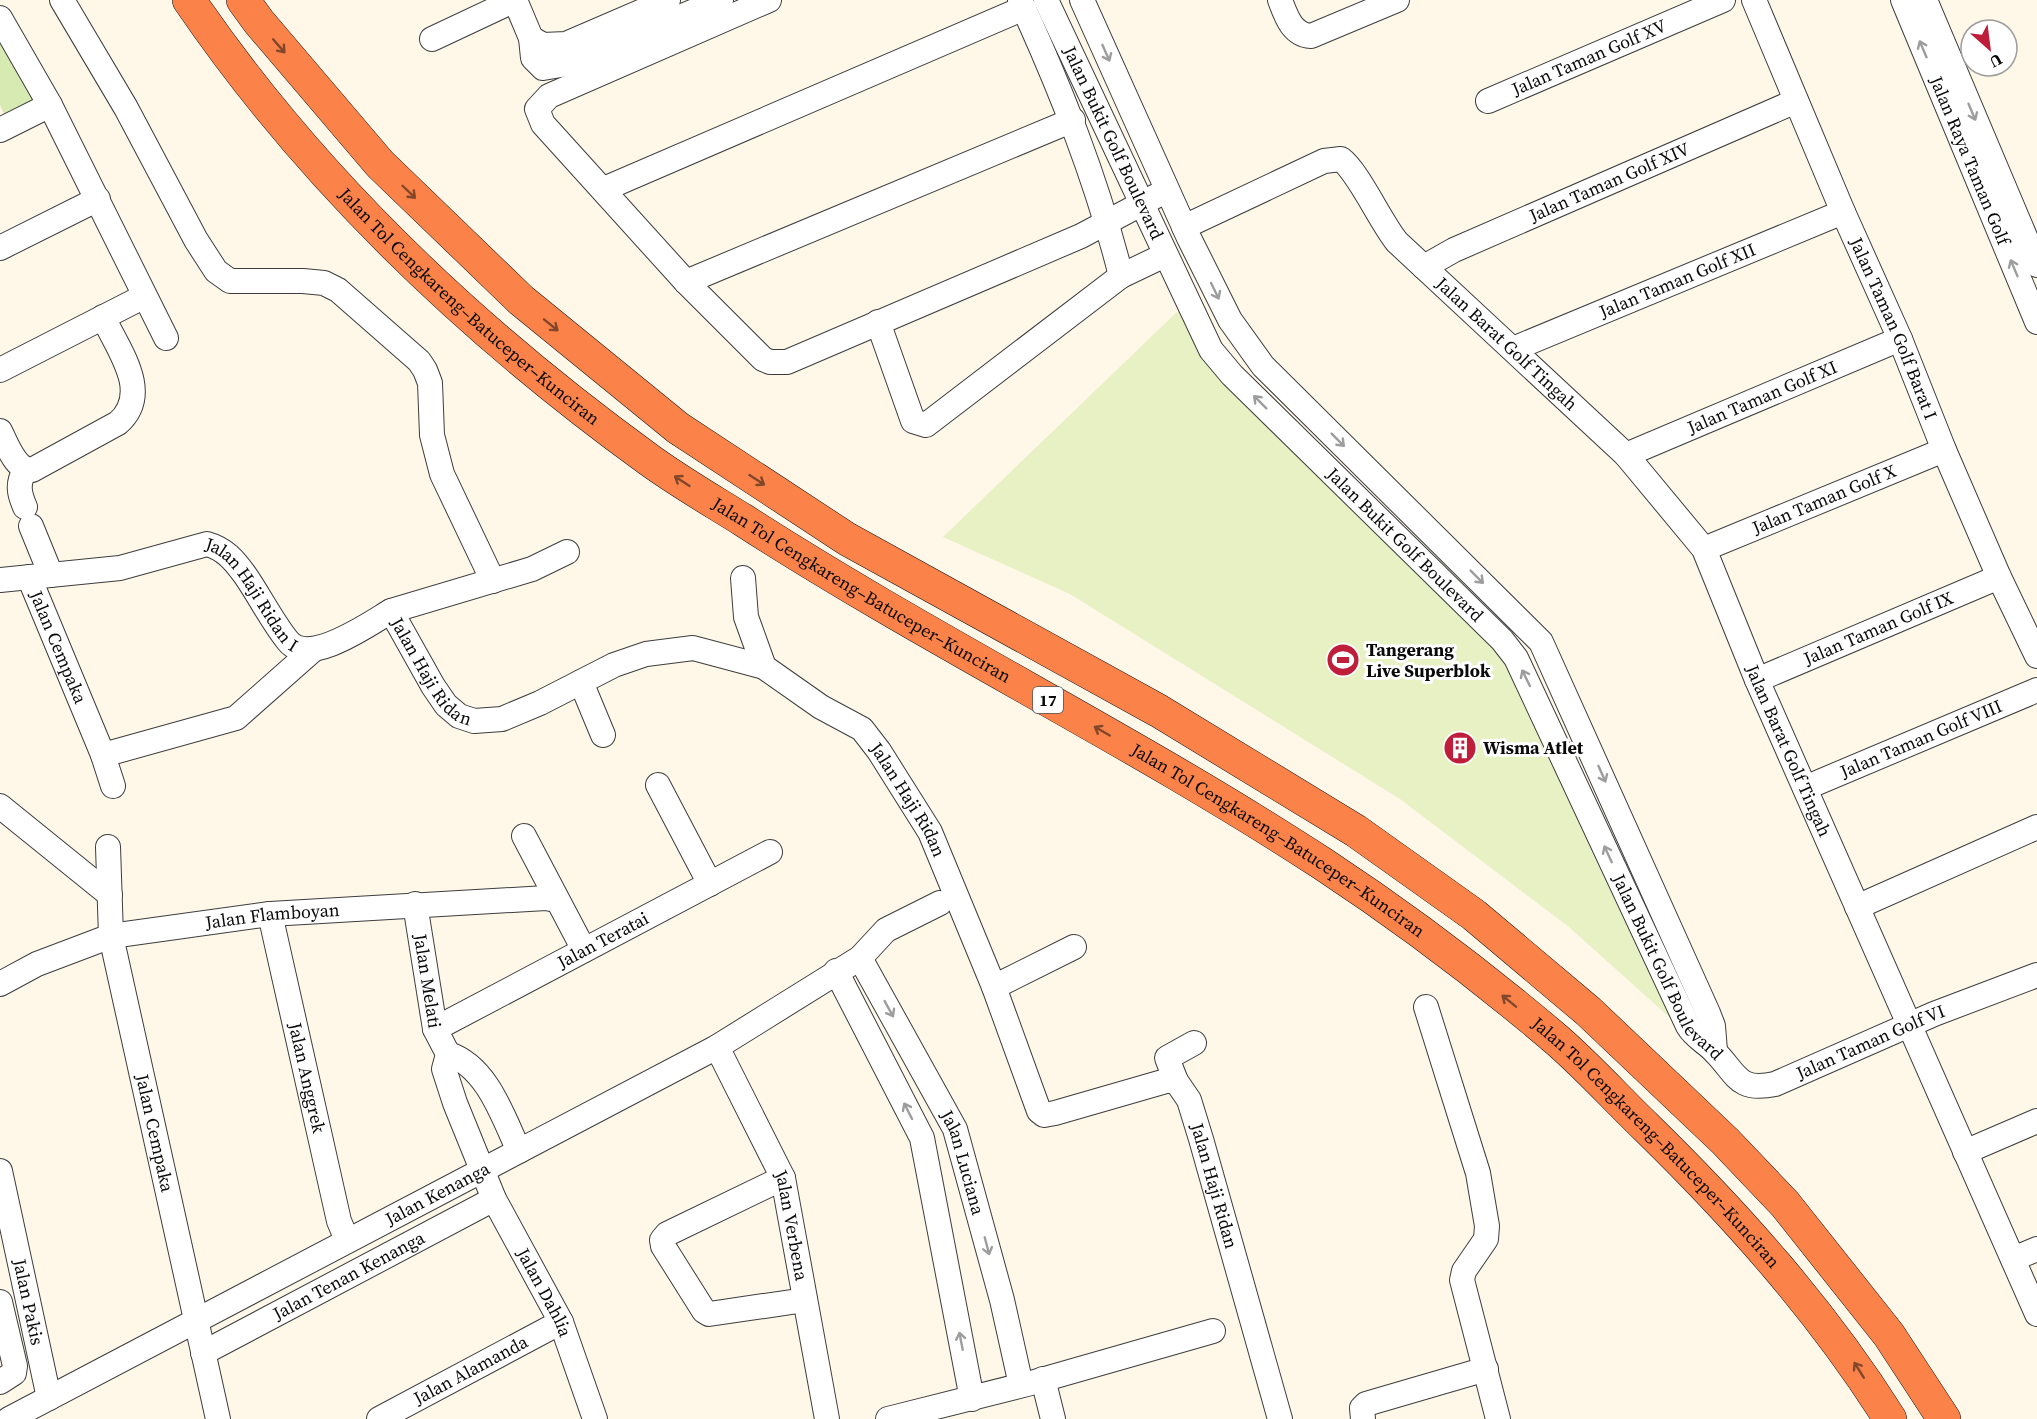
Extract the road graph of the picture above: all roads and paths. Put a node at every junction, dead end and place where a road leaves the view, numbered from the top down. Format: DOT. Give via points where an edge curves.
graph roads {
  1 [pos="62,0"];
  2 [pos="189,0"];
  3 [pos="243,0"];
  4 [pos="515,0"];
  5 [pos="668,0"];
  6 [pos="721,0"];
  7 [pos="769,0"];
  8 [pos="1082,0"];
  9 [pos="1280,0"];
  10 [pos="1397,0"];
  11 [pos="1723,0"];
  12 [pos="1754,0"];
  13 [pos="1903,0"];
  14 [pos="1925,0"];
  15 [pos="1030,3"];
  16 [pos="0,18"];
  17 [pos="531,38"];
  18 [pos="432,39"];
  19 [pos="1488,101"];
  20 [pos="1796,101"];
  21 [pos="50,105"];
  22 [pos="1073,120"];
  23 [pos="2,125"];
  24 [pos="604,189"];
  25 [pos="1167,190"];
  26 [pos="98,199"];
  27 [pos="1142,204"];
  28 [pos="1842,212"];
  29 [pos="1108,222"];
  30 [pos="1184,227"];
  31 [pos="0,248"];
  32 [pos="1166,255"];
  33 [pos="2037,265"];
  34 [pos="1424,267"];
  35 [pos="1120,276"];
  36 [pos="686,282"];
  37 [pos="143,294"];
  38 [pos="103,317"];
  39 [pos="878,322"];
  40 [pos="2037,322"];
  41 [pos="166,338"];
  42 [pos="1900,339"];
  43 [pos="1513,349"];
  44 [pos="0,370"];
  45 [pos="0,431"];
  46 [pos="1944,450"];
  47 [pos="1626,455"];
  48 [pos="25,470"];
  49 [pos="1704,549"];
  50 [pos="567,552"];
  51 [pos="40,576"];
  52 [pos="1999,577"];
  53 [pos="743,578"];
  54 [pos="0,580"];
  55 [pos="493,581"];
  56 [pos="391,611"];
  57 [pos="314,649"];
  58 [pos="2037,656"];
  59 [pos="764,667"];
  60 [pos="1757,680"];
  61 [pos="581,682"];
  62 [pos="2037,690"];
  63 [pos="603,735"];
  64 [pos="104,755"];
  65 [pos="118,779"];
  66 [pos="658,785"];
  67 [pos="1805,788"];
  68 [pos="0,806"];
  69 [pos="2037,826"];
  70 [pos="524,836"];
  71 [pos="108,847"];
  72 [pos="771,852"];
  73 [pos="710,884"];
  74 [pos="110,895"];
  75 [pos="556,900"];
  76 [pos="940,903"];
  77 [pos="415,904"];
  78 [pos="1857,907"];
  79 [pos="270,914"];
  80 [pos="111,936"];
  81 [pos="1074,947"];
  82 [pos="584,950"];
  83 [pos="860,958"];
  84 [pos="836,971"];
  85 [pos="2037,975"];
  86 [pos="1,982"];
  87 [pos="994,987"];
  88 [pos="1426,1007"];
  89 [pos="1909,1025"];
  90 [pos="435,1029"];
  91 [pos="1194,1043"];
  92 [pos="717,1047"];
  93 [pos="1715,1051"];
  94 [pos="448,1054"];
  95 [pos="1176,1081"];
  96 [pos="2037,1121"];
  97 [pos="955,1129"];
  98 [pos="922,1138"];
  99 [pos="519,1151"];
  100 [pos="1965,1152"];
  101 [pos="0,1171"];
  102 [pos="482,1171"];
  103 [pos="783,1178"];
  104 [pos="494,1199"];
  105 [pos="347,1240"];
  106 [pos="2037,1250"];
  107 [pos="2013,1259"];
  108 [pos="806,1300"];
  109 [pos="0,1302"];
  110 [pos="2037,1314"];
  111 [pos="195,1321"];
  112 [pos="561,1322"];
  113 [pos="1213,1331"];
  114 [pos="203,1353"];
  115 [pos="1486,1369"];
  116 [pos="0,1382"];
  117 [pos="1032,1382"];
  118 [pos="49,1398"];
  119 [pos="972,1399"];
  120 [pos="9,1419"];
  121 [pos="218,1419"];
  122 [pos="379,1419"];
  123 [pos="595,1419"];
  124 [pos="827,1419"];
  125 [pos="888,1419"];
  126 [pos="1053,1419"];
  127 [pos="1280,1419"];
  128 [pos="1363,1419"];
  129 [pos="1498,1419"];
  130 [pos="1890,1419"];
  131 [pos="1944,1419"];
  1 -- 55 [label="street" via="216,271 231,280 324,283 338,290 419,361 430,383 432,435 442,474"];
  130 -- 2 [label="highway, Jalan Tol Cengkareng–Batuceper–Kunciran / 17, one-way" via="1853,1360 1751,1234 1559,1043 1443,947 1322,863 1131,747 812,565 650,461 489,335 344,194 225,53"];
  3 -- 131 [label="highway, Jalan Tol Cengkareng–Batuceper–Kunciran / 17, one-way" via="380,164 521,300 678,428 847,539 1159,711 1356,831 1474,915 1588,1011 1725,1141 1785,1204 1889,1335"];
  4 -- 17 [label="street"];
  4 -- 18 [label="street"];
  5 -- 17 [label="street" via="566,44 543,45"];
  6 -- 17 [label="street" via="553,68 537,64"];
  7 -- 24 [label="street" via="540,102 537,109 543,124"];
  8 -- 25 [label="street, Jalan Bukit Golf Boulevard, one-way"];
  9 -- 10 [label="street" via="1293,28 1302,36 1311,36"];
  11 -- 19 [label="street, Jalan Taman Golf XV"];
  12 -- 20 [label="street, Jalan Taman Golf Barat I"];
  40 -- 13 [label="street, Jalan Raya Taman Golf, one-way"];
  14 -- 33 [label="street, Jalan Raya Taman Golf, one-way"];
  15 -- 22 [label="street"];
  15 -- 24 [label="street"];
  15 -- 27 [label="street, Jalan Bukit Golf Boulevard"];
  16 -- 21 [label="street"];
  20 -- 28 [label="street, Jalan Taman Golf Barat I"];
  20 -- 34 [label="street, Jalan Taman Golf XIV"];
  21 -- 23 [label="street"];
  21 -- 26 [label="street"];
  22 -- 29 [label="street"];
  22 -- 36 [label="street"];
  24 -- 36 [label="street"];
  25 -- 27 [label="street"];
  25 -- 30 [label="street, Jalan Bukit Golf Boulevard"];
  26 -- 31 [label="street"];
  26 -- 37 [label="street"];
  27 -- 29 [label="street"];
  27 -- 32 [label="street, Jalan Bukit Golf Boulevard"];
  28 -- 42 [label="street, Jalan Taman Golf Barat I"];
  28 -- 43 [label="street, Jalan Taman Golf XII"];
  29 -- 35 [label="street"];
  29 -- 39 [label="street"];
  30 -- 34 [label="street, Jalan Barat Golf Tingah" via="1336,158 1346,163 1397,242"];
  30 -- 93 [label="street, Jalan Bukit Golf Boulevard, one-way" via="1230,320 1263,366 1541,642 1708,1012"];
  32 -- 35 [label="street"];
  93 -- 32 [label="street, Jalan Bukit Golf Boulevard, one-way" via="1688,1026 1516,658 1221,362 1199,328"];
  34 -- 43 [label="street, Jalan Barat Golf Tingah"];
  35 -- 39 [label="street" via="926,425 913,421"];
  36 -- 39 [label="street" via="770,362 787,362"];
  37 -- 38 [label="street"];
  37 -- 41 [label="street"];
  38 -- 44 [label="street"];
  38 -- 48 [label="street" via="135,388 128,414 36,469"];
  42 -- 46 [label="street, Jalan Taman Golf Barat I"];
  42 -- 47 [label="street, Jalan Taman Golf XI"];
  43 -- 47 [label="street, Jalan Barat Golf Tingah"];
  45 -- 48 [label="street"];
  46 -- 49 [label="street, Jalan Taman Golf X"];
  46 -- 52 [label="street, Jalan Taman Golf Barat I"];
  47 -- 49 [label="street, Jalan Barat Golf Tingah"];
  48 -- 51 [label="street, Jalan Cempaka" via="19,487"];
  49 -- 60 [label="street, Jalan Barat Golf Tingah"];
  50 -- 55 [label="street, Jalan Haji Ridan" via="532,569"];
  51 -- 54 [label="street, Jalan Haji Ridan I"];
  51 -- 57 [label="street, Jalan Haji Ridan I" via="120,568 207,544 220,548 233,559 288,642 298,649"];
  51 -- 64 [label="street, Jalan Cempaka"];
  52 -- 58 [label="street, Jalan Taman Golf Barat I"];
  52 -- 60 [label="street, Jalan Taman Golf IX"];
  53 -- 59 [label="street" via="746,617"];
  55 -- 56 [label="street, Jalan Haji Ridan"];
  56 -- 57 [label="street, Jalan Haji Ridan I"];
  56 -- 61 [label="street, Jalan Haji Ridan" via="433,686 459,716 474,721 502,718"];
  57 -- 64 [label="street" via="236,718"];
  59 -- 61 [label="street, Jalan Haji Ridan" via="693,648 646,654"];
  59 -- 87 [label="street, Jalan Haji Ridan" via="821,707 862,729 879,751 930,832"];
  60 -- 67 [label="street, Jalan Barat Golf Tingah"];
  61 -- 63 [label="street"];
  62 -- 67 [label="street, Jalan Taman Golf VIII"];
  64 -- 65 [label="street, Jalan Cempaka"];
  66 -- 73 [label="street"];
  67 -- 78 [label="street, Jalan Barat Golf Tingah"];
  68 -- 74 [label="street"];
  69 -- 78 [label="street"];
  70 -- 75 [label="street"];
  71 -- 74 [label="street, Jalan Cempaka"];
  72 -- 73 [label="street, Jalan Teratai"];
  73 -- 82 [label="street, Jalan Teratai"];
  74 -- 80 [label="street, Jalan Cempaka"];
  75 -- 77 [label="street, Jalan Flamboyan"];
  75 -- 82 [label="street"];
  76 -- 83 [label="street, Jalan Kenanga" via="886,930"];
  77 -- 79 [label="street, Jalan Flamboyan"];
  77 -- 90 [label="street, Jalan Melati"];
  78 -- 89 [label="street, Jalan Barat Golf Tingah"];
  79 -- 80 [label="street, Jalan Flamboyan"];
  79 -- 105 [label="street, Jalan Anggrek"];
  80 -- 86 [label="street, Jalan Flamboyan"];
  80 -- 111 [label="street, Jalan Cempaka"];
  81 -- 87 [label="street"];
  82 -- 90 [label="street, Jalan Teratai"];
  83 -- 84 [label="street, Jalan Kenanga"];
  83 -- 97 [label="street, Jalan Luciana, one-way"];
  84 -- 92 [label="street, Jalan Kenanga"];
  98 -- 84 [label="street, Jalan Luciana, one-way"];
  85 -- 89 [label="street, Jalan Taman Golf VI"];
  87 -- 95 [label="street, Jalan Haji Ridan" via="1032,1096 1044,1115"];
  88 -- 115 [label="street" via="1478,1173 1487,1226 1486,1239 1462,1280"];
  89 -- 93 [label="street, Jalan Taman Golf VI" via="1764,1087 1742,1083"];
  89 -- 100 [label="street, Jalan Barat Golf Tingah"];
  90 -- 94 [label="street, Jalan Melati"];
  91 -- 95 [label="street" via="1167,1058"];
  92 -- 99 [label="street, Jalan Kenanga"];
  92 -- 103 [label="street, Jalan Verbena"];
  94 -- 99 [label="street" via="463,1059 489,1090"];
  94 -- 102 [label="street, Jalan Melati" via="444,1070"];
  95 -- 127 [label="street, Jalan Haji Ridan" via="1189,1100 1201,1139"];
  96 -- 100 [label="street"];
  97 -- 98 [label="street"];
  97 -- 117 [label="street, Jalan Luciana, one-way" via="1002,1300"];
  119 -- 98 [label="street, Jalan Luciana, one-way"];
  99 -- 102 [label="street, Jalan Kenanga"];
  100 -- 107 [label="street, Jalan Barat Golf Tingah"];
  101 -- 118 [label="street, Jalan Pakis"];
  102 -- 104 [label="street, Jalan Dahlia"];
  102 -- 105 [label="street, Jalan Kenanga"];
  103 -- 108 [label="street, Jalan Verbena"];
  103 -- 108 [label="street" via="667,1234 663,1246 709,1314"];
  104 -- 112 [label="street, Jalan Dahlia"];
  104 -- 114 [label="street, Jalan Tenan Kenanga"];
  105 -- 111 [label="street, Jalan Kenanga"];
  106 -- 107 [label="street"];
  107 -- 110 [label="street, Jalan Barat Golf Tingah"];
  108 -- 124 [label="street, Jalan Verbena"];
  109 -- 116 [label="street" via="15,1366 14,1373"];
  111 -- 114 [label="street, Jalan Cempaka"];
  111 -- 118 [label="street, Jalan Kenanga"];
  112 -- 122 [label="street, Jalan Alamanda"];
  112 -- 123 [label="street, Jalan Dahlia"];
  113 -- 117 [label="street"];
  114 -- 121 [label="street, Jalan Cempaka"];
  115 -- 128 [label="street" via="1366,1404 1362,1408"];
  115 -- 129 [label="street"];
  117 -- 119 [label="street"];
  117 -- 126 [label="street, Jalan Luciana"];
  118 -- 120 [label="street, Jalan Kenanga"];
  119 -- 125 [label="street"];
}
